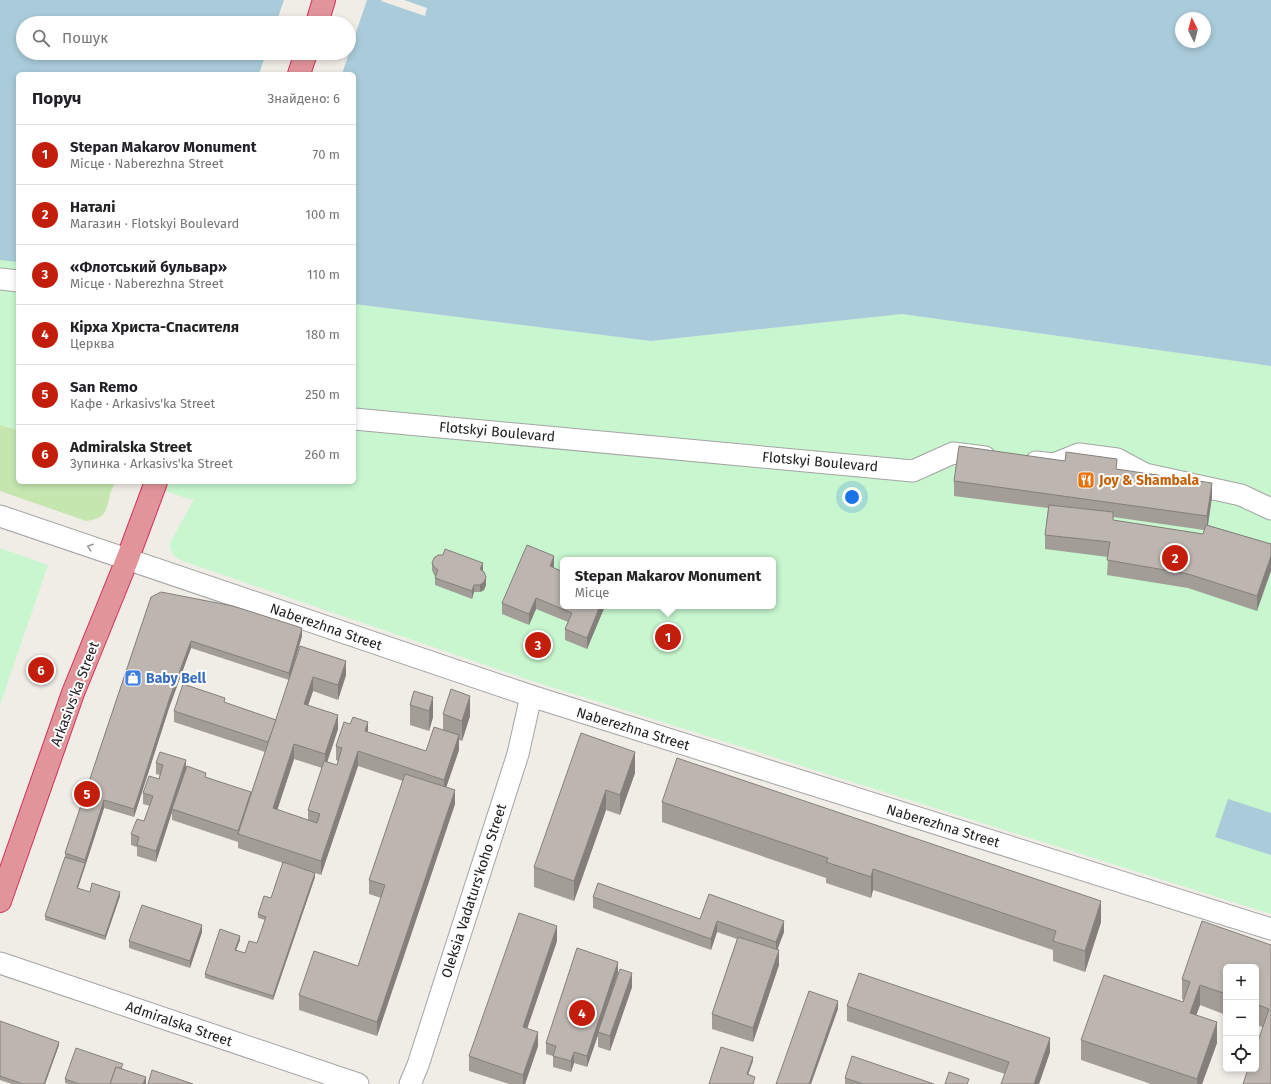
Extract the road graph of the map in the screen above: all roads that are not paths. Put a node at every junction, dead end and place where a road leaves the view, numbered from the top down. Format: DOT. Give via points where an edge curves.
graph roads {
  1 [pos="324,0"];
  2 [pos="319,16"];
  3 [pos="304,60"];
  4 [pos="300,72"];
  5 [pos="0,279"];
  6 [pos="16,281"];
  7 [pos="356,419"];
  8 [pos="155,485"];
  9 [pos="1271,509"];
  10 [pos="0,516"];
  11 [pos="127,560"];
  12 [pos="531,696"];
  13 [pos="0,901"];
  14 [pos="1271,930"];
  15 [pos="0,963"];
  16 [pos="358,1084"];
  17 [pos="410,1084"];
  1 -- 2 [label="highway"];
  3 -- 4 [label="highway"];
  5 -- 6 [label="street"];
  7 -- 9 [label="street, Flotskyi Boulevard" via="913,470 954,453 1054,464 1079,454 1117,458 1145,474 1241,495"];
  8 -- 11 [label="highway, Arkasivs'ka Street"];
  11 -- 10 [label="street, Naberezhna Street, one-way"];
  11 -- 12 [label="street, Naberezhna Street"];
  11 -- 13 [label="highway, Arkasivs'ka Street" via="73,693"];
  12 -- 14 [label="street, Naberezhna Street"];
  12 -- 17 [label="street, Oleksia Vadaturs'koho Street" via="518,754"];
  15 -- 16 [label="street, Admiralska Street"];
}
